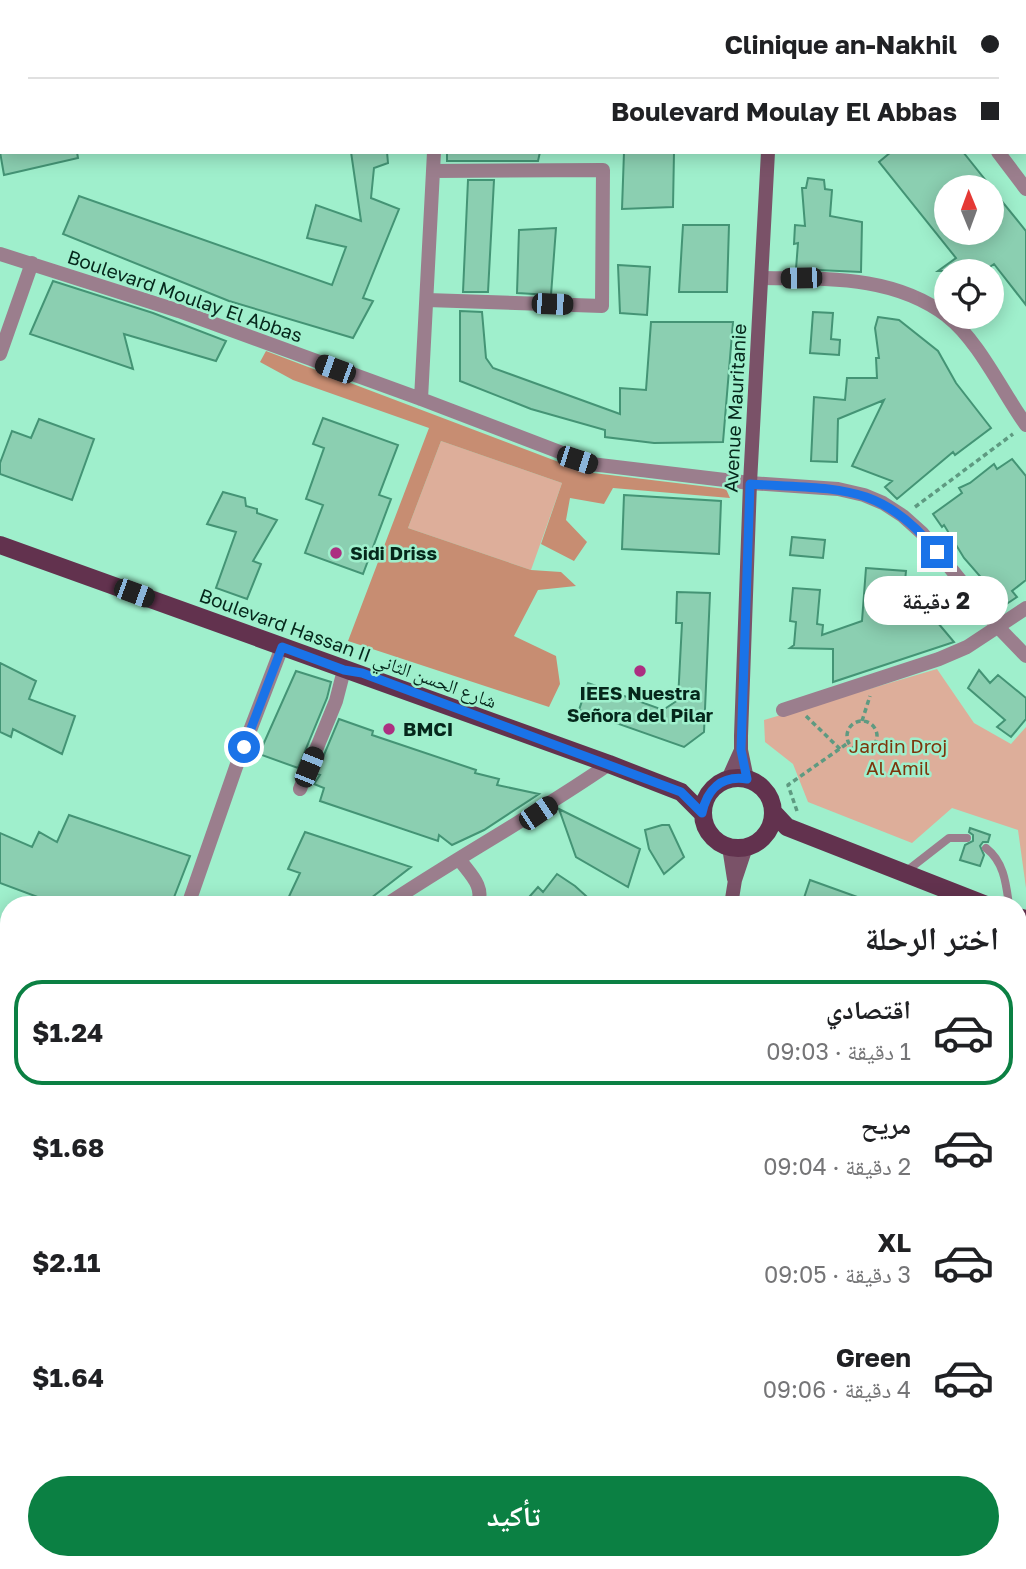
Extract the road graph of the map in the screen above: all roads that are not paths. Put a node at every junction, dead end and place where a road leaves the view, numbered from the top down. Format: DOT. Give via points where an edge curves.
graph roads {
  1 [pos="434,154"];
  2 [pos="768,154"];
  3 [pos="1000,154"];
  4 [pos="433,171"];
  5 [pos="1026,189"];
  6 [pos="0,254"];
  7 [pos="32,263"];
  8 [pos="762,278"];
  9 [pos="427,300"];
  10 [pos="934,306"];
  11 [pos="961,329"];
  12 [pos="0,354"];
  13 [pos="421,399"];
  14 [pos="1026,424"];
  15 [pos="750,484"];
  16 [pos="0,545"];
  17 [pos="1026,608"];
  18 [pos="998,627"];
  19 [pos="282,647"];
  20 [pos="1026,656"];
  21 [pos="344,670"];
  22 [pos="783,710"];
  23 [pos="741,750"];
  24 [pos="609,764"];
  25 [pos="747,779"];
  26 [pos="721,783"];
  27 [pos="300,789"];
  28 [pos="681,792"];
  29 [pos="773,812"];
  30 [pos="702,813"];
  31 [pos="792,829"];
  32 [pos="768,831"];
  33 [pos="967,838"];
  34 [pos="738,846"];
  35 [pos="986,848"];
  36 [pos="459,859"];
  37 [pos="905,873"];
  38 [pos="191,896"];
  39 [pos="400,896"];
  40 [pos="480,896"];
  41 [pos="732,896"];
  42 [pos="963,896"];
  43 [pos="1008,896"];
  1 -- 4 [label="street"];
  2 -- 8 [label="street, Avenue Mauritanie"];
  3 -- 5 [label="street"];
  4 -- 9 [label="street"];
  4 -- 9 [label="street" via="603,170 602,306"];
  6 -- 7 [label="street, Boulevard Moulay El Abbas"];
  7 -- 12 [label="street"];
  7 -- 13 [label="street, Boulevard Moulay El Abbas"];
  8 -- 10 [label="street" via="852,280 895,289"];
  8 -- 15 [label="street, Avenue Mauritanie"];
  9 -- 13 [label="street"];
  11 -- 14 [label="street"];
  13 -- 15 [label="street, Boulevard Moulay El Abbas" via="591,464"];
  15 -- 18 [label="street, Boulevard Moulay El Abbas" via="838,489 883,503 922,533"];
  15 -- 23 [label="street, Avenue Mauritanie"];
  16 -- 19 [label="main road, Boulevard Hassan II شارع الحسن الثاني"];
  17 -- 18 [label="street"];
  18 -- 20 [label="street, Boulevard Moulay El Abbas"];
  18 -- 22 [label="street" via="958,651"];
  19 -- 21 [label="main road, Boulevard Hassan II شارع الحسن الثاني"];
  19 -- 38 [label="street"];
  21 -- 24 [label="main road, Boulevard Hassan II شارع الحسن الثاني"];
  21 -- 27 [label="street"];
  23 -- 25 [label="street, Avenue Mauritanie"];
  23 -- 26 [label="street, Avenue Mauritanie"];
  24 -- 28 [label="main road, Boulevard Hassan II شارع الحسن الثاني"];
  24 -- 36 [label="street"];
  25 -- 26 [label="main road"];
  25 -- 29 [label="main road" via="765,791"];
  26 -- 28 [label="main road, Boulevard Hassan II شارع الحسن الثاني"];
  26 -- 30 [label="main road" via="705,799"];
  28 -- 30 [label="main road, Boulevard Hassan II شارع الحسن الثاني"];
  29 -- 31 [label="main road"];
  29 -- 32 [label="main road"];
  30 -- 34 [label="main road" via="716,840"];
  31 -- 32 [label="main road"];
  31 -- 37 [label="main road"];
  32 -- 34 [label="main road" via="762,838"];
  33 -- 37 [label="lane" via="949,838"];
  34 -- 41 [label="street"];
  35 -- 43 [label="lane" via="1002,869"];
  36 -- 39 [label="street"];
  36 -- 40 [label="street" via="479,887"];
  37 -- 42 [label="main road"];
}
